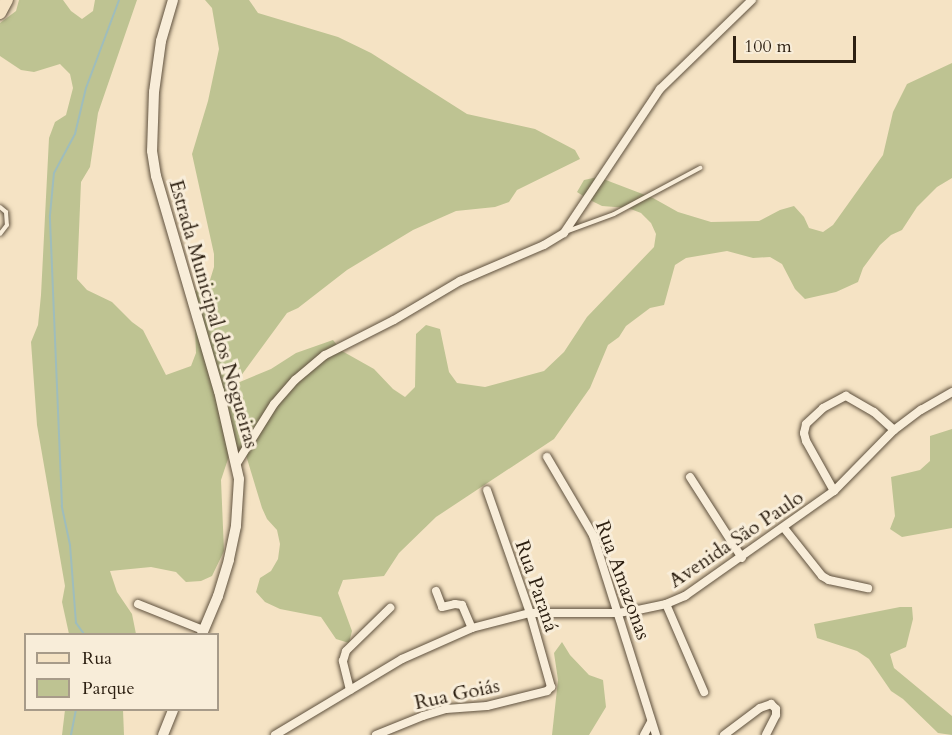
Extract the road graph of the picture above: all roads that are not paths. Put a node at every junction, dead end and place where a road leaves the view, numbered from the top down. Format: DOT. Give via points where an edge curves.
graph roads {
  1 [pos="7,0"];
  2 [pos="173,0"];
  3 [pos="752,0"];
  4 [pos="0,13"];
  5 [pos="700,168"];
  6 [pos="0,207"];
  7 [pos="564,233"];
  8 [pos="0,234"];
  9 [pos="952,392"];
  10 [pos="894,430"];
  11 [pos="547,457"];
  12 [pos="237,463"];
  13 [pos="690,477"];
  14 [pos="487,490"];
  15 [pos="834,491"];
  16 [pos="784,528"];
  17 [pos="742,558"];
  18 [pos="868,588"];
  19 [pos="436,591"];
  20 [pos="138,604"];
  21 [pos="666,604"];
  22 [pos="390,608"];
  23 [pos="530,613"];
  24 [pos="618,613"];
  25 [pos="472,628"];
  26 [pos="203,632"];
  27 [pos="350,690"];
  28 [pos="547,691"];
  29 [pos="704,693"];
  30 [pos="172,711"];
  31 [pos="651,722"];
  32 [pos="164,735"];
  33 [pos="275,735"];
  34 [pos="376,735"];
  35 [pos="644,735"];
  36 [pos="656,735"];
  37 [pos="724,735"];
  38 [pos="766,735"];
  1 -- 4 [label="main road"];
  2 -- 12 [label="street, Estrada Municipal dos Nogueiras" via="161,41 152,150"];
  3 -- 7 [label="street" via="660,89"];
  5 -- 7 [label="lane" via="614,214"];
  6 -- 8 [label="lane" via="6,212 7,225"];
  7 -- 12 [label="street" via="460,281 325,355 274,404"];
  9 -- 10 [label="street, Avenida São Paulo"];
  10 -- 15 [label="street, Avenida São Paulo"];
  10 -- 15 [label="street" via="874,412 846,396 823,408 806,424 806,441"];
  11 -- 24 [label="street, Rua Amazonas" via="593,535"];
  12 -- 26 [label="street, Estrada Municipal dos Nogueiras" via="240,492 230,560"];
  13 -- 17 [label="street"];
  14 -- 23 [label="street, Rua Paraná"];
  15 -- 16 [label="street, Avenida São Paulo"];
  16 -- 17 [label="street, Avenida São Paulo"];
  16 -- 18 [label="street" via="822,576"];
  17 -- 21 [label="street, Avenida São Paulo"];
  19 -- 25 [label="street" via="442,607 462,605"];
  20 -- 26 [label="street"];
  21 -- 24 [label="street, Avenida São Paulo"];
  21 -- 29 [label="street"];
  22 -- 27 [label="street" via="346,651 343,661"];
  23 -- 24 [label="street, Avenida São Paulo"];
  23 -- 25 [label="street, Avenida São Paulo"];
  23 -- 28 [label="street, Rua Paraná" via="551,684"];
  24 -- 31 [label="street, Rua Amazonas"];
  25 -- 27 [label="street, Avenida São Paulo" via="402,659"];
  27 -- 33 [label="street, Avenida São Paulo"];
  28 -- 34 [label="street, Rua Goiás" via="487,706 446,709 394,725"];
  30 -- 32 [label="street"];
  31 -- 35 [label="street"];
  31 -- 36 [label="street, Rua Amazonas"];
  37 -- 38 [label="street" via="771,704 776,715"];
}
